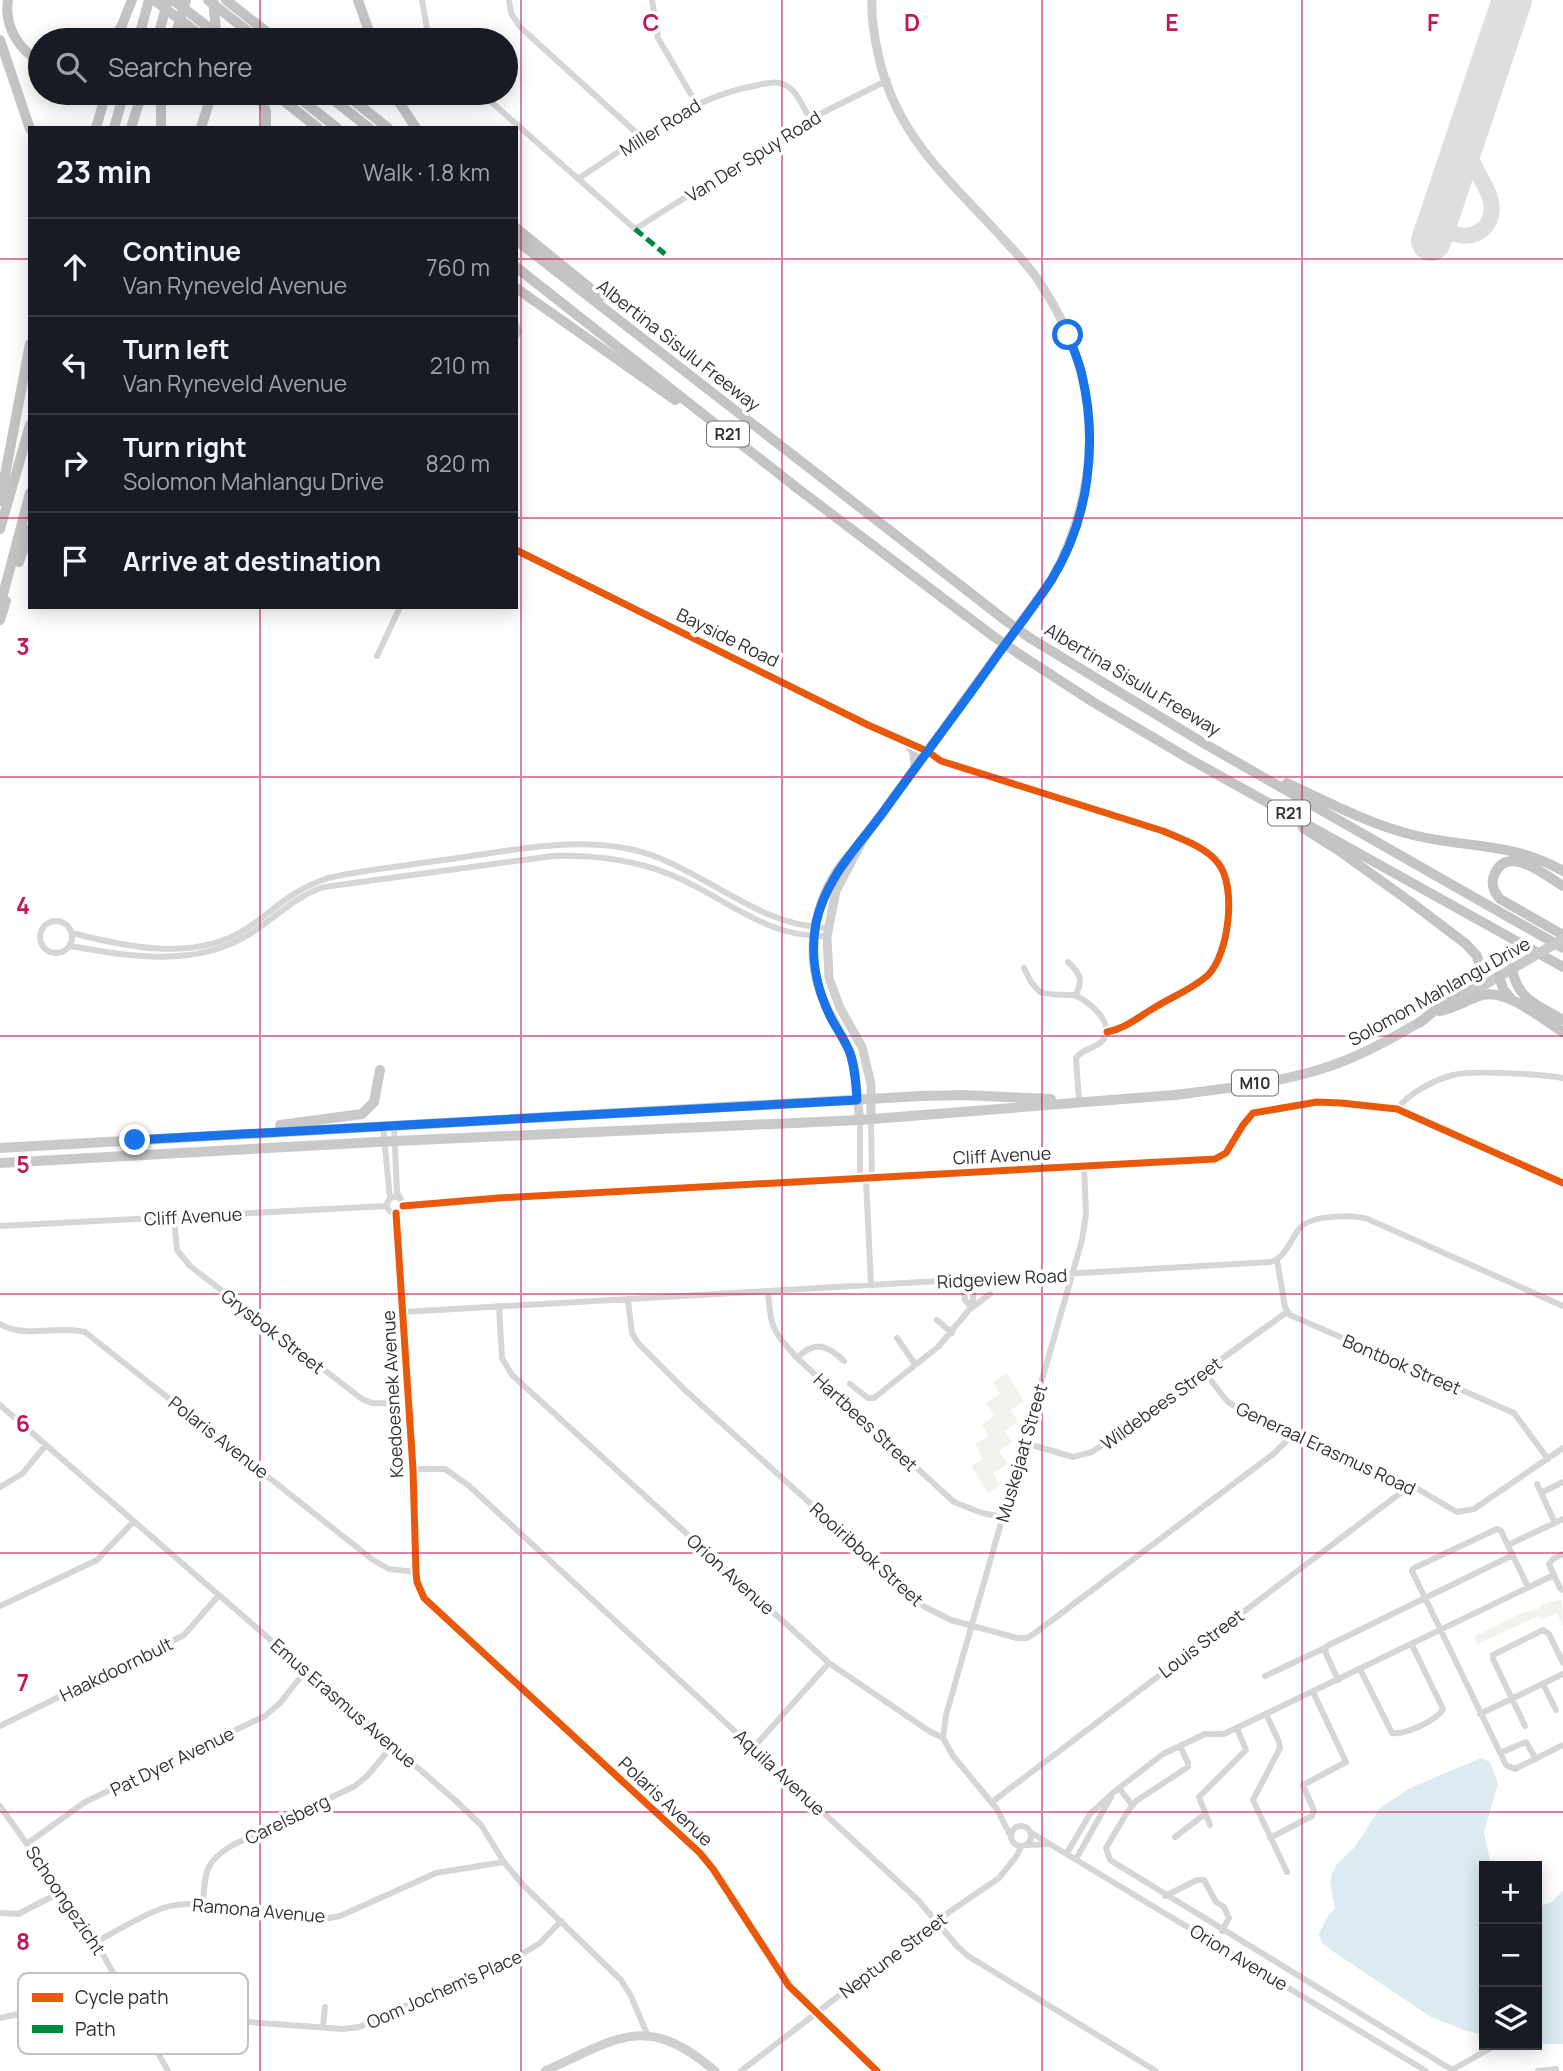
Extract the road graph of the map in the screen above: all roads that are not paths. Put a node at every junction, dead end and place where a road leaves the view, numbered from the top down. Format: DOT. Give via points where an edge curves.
graph roads {
  1 [pos="8,0"];
  2 [pos="132,0"];
  3 [pos="151,0"];
  4 [pos="168,0"];
  5 [pos="173,0"];
  6 [pos="186,0"];
  7 [pos="208,0"];
  8 [pos="213,0"];
  9 [pos="358,0"];
  10 [pos="422,0"];
  11 [pos="509,0"];
  12 [pos="652,0"];
  13 [pos="874,0"];
  14 [pos="223,5"];
  15 [pos="120,28"];
  16 [pos="124,28"];
  17 [pos="142,28"];
  18 [pos="160,28"];
  19 [pos="178,28"];
  20 [pos="190,28"];
  21 [pos="209,28"];
  22 [pos="218,28"];
  23 [pos="247,28"];
  24 [pos="258,28"];
  25 [pos="368,28"];
  26 [pos="427,28"];
  27 [pos="0,40"];
  28 [pos="28,53"];
  29 [pos="888,84"];
  30 [pos="696,103"];
  31 [pos="103,105"];
  32 [pos="121,105"];
  33 [pos="138,105"];
  34 [pos="162,105"];
  35 [pos="208,105"];
  36 [pos="263,105"];
  37 [pos="289,105"];
  38 [pos="308,105"];
  39 [pos="340,105"];
  40 [pos="359,105"];
  41 [pos="401,105"];
  42 [pos="495,105"];
  43 [pos="810,119"];
  44 [pos="29,126"];
  45 [pos="97,126"];
  46 [pos="115,126"];
  47 [pos="132,126"];
  48 [pos="161,126"];
  49 [pos="202,126"];
  50 [pos="266,126"];
  51 [pos="315,126"];
  52 [pos="334,126"];
  53 [pos="366,126"];
  54 [pos="385,126"];
  55 [pos="414,126"];
  56 [pos="641,137"];
  57 [pos="579,178"];
  58 [pos="518,229"];
  59 [pos="518,242"];
  60 [pos="518,269"];
  61 [pos="518,289"];
  62 [pos="28,355"];
  63 [pos="28,368"];
  64 [pos="21,393"];
  65 [pos="28,432"];
  66 [pos="813,473"];
  67 [pos="797,488"];
  68 [pos="0,501"];
  69 [pos="28,501"];
  70 [pos="0,529"];
  71 [pos="28,534"];
  72 [pos="518,551"];
  73 [pos="0,606"];
  74 [pos="399,609"];
  75 [pos="0,620"];
  76 [pos="377,656"];
  77 [pos="908,743"];
  78 [pos="1205,744"];
  79 [pos="927,751"];
  80 [pos="1194,761"];
  81 [pos="915,769"];
  82 [pos="864,838"];
  83 [pos="1563,871"];
  84 [pos="1563,887"];
  85 [pos="815,932"];
  86 [pos="828,932"];
  87 [pos="72,933"];
  88 [pos="1563,937"];
  89 [pos="70,946"];
  90 [pos="1563,948"];
  91 [pos="1068,962"];
  92 [pos="1514,967"];
  93 [pos="1024,968"];
  94 [pos="1563,969"];
  95 [pos="1499,976"];
  96 [pos="1075,995"];
  97 [pos="1511,1000"];
  98 [pos="1440,1010"];
  99 [pos="1563,1020"];
  100 [pos="1419,1023"];
  101 [pos="1107,1032"];
  102 [pos="1563,1032"];
  103 [pos="380,1070"];
  104 [pos="1563,1078"];
  105 [pos="872,1099"];
  106 [pos="857,1100"];
  107 [pos="1079,1101"];
  108 [pos="1397,1109"];
  109 [pos="871,1119"];
  110 [pos="860,1120"];
  111 [pos="383,1125"];
  112 [pos="394,1125"];
  113 [pos="182,1137"];
  114 [pos="390,1141"];
  115 [pos="0,1148"];
  116 [pos="0,1163"];
  117 [pos="1084,1166"];
  118 [pos="866,1179"];
  119 [pos="1563,1183"];
  120 [pos="402,1202"];
  121 [pos="388,1203"];
  122 [pos="396,1213"];
  123 [pos="174,1218"];
  124 [pos="0,1226"];
  125 [pos="1277,1260"];
  126 [pos="1073,1274"];
  127 [pos="972,1280"];
  128 [pos="963,1281"];
  129 [pos="870,1285"];
  130 [pos="768,1292"];
  131 [pos="990,1294"];
  132 [pos="628,1301"];
  133 [pos="499,1306"];
  134 [pos="1563,1306"];
  135 [pos="970,1308"];
  136 [pos="403,1312"];
  137 [pos="1287,1312"];
  138 [pos="937,1320"];
  139 [pos="0,1324"];
  140 [pos="952,1334"];
  141 [pos="897,1338"];
  142 [pos="797,1358"];
  143 [pos="844,1361"];
  144 [pos="915,1364"];
  145 [pos="1205,1373"];
  146 [pos="850,1384"];
  147 [pos="407,1404"];
  148 [pos="0,1405"];
  149 [pos="1295,1433"];
  150 [pos="1025,1443"];
  151 [pos="46,1445"];
  152 [pos="1563,1448"];
  153 [pos="1548,1458"];
  154 [pos="413,1469"];
  155 [pos="1563,1482"];
  156 [pos="1536,1484"];
  157 [pos="1411,1485"];
  158 [pos="0,1487"];
  159 [pos="1541,1493"];
  160 [pos="1002,1517"];
  161 [pos="1563,1519"];
  162 [pos="134,1521"];
  163 [pos="1555,1522"];
  164 [pos="1508,1545"];
  165 [pos="1563,1554"];
  166 [pos="1513,1555"];
  167 [pos="416,1572"];
  168 [pos="1553,1575"];
  169 [pos="1528,1587"];
  170 [pos="1563,1590"];
  171 [pos="219,1595"];
  172 [pos="1424,1599"];
  173 [pos="0,1606"];
  174 [pos="971,1626"];
  175 [pos="1439,1631"];
  176 [pos="1412,1644"];
  177 [pos="1325,1648"];
  178 [pos="829,1663"];
  179 [pos="1563,1663"];
  180 [pos="1360,1669"];
  181 [pos="306,1670"];
  182 [pos="1563,1674"];
  183 [pos="1265,1676"];
  184 [pos="1338,1680"];
  185 [pos="1543,1684"];
  186 [pos="1313,1692"];
  187 [pos="1512,1699"];
  188 [pos="1556,1710"];
  189 [pos="1266,1714"];
  190 [pos="1480,1714"];
  191 [pos="0,1726"];
  192 [pos="1525,1726"];
  193 [pos="1237,1728"];
  194 [pos="943,1738"];
  195 [pos="393,1745"];
  196 [pos="1563,1745"];
  197 [pos="1180,1746"];
  198 [pos="754,1747"];
  199 [pos="1500,1753"];
  200 [pos="1536,1759"];
  201 [pos="1116,1790"];
  202 [pos="992,1802"];
  203 [pos="1132,1805"];
  204 [pos="0,1806"];
  205 [pos="1205,1814"];
  206 [pos="1003,1818"];
  207 [pos="1210,1825"];
  208 [pos="1018,1826"];
  209 [pos="1030,1832"];
  210 [pos="1079,1833"];
  211 [pos="1010,1835"];
  212 [pos="1175,1837"];
  213 [pos="1088,1838"];
  214 [pos="1270,1838"];
  215 [pos="27,1843"];
  216 [pos="1013,1843"];
  217 [pos="1051,1844"];
  218 [pos="1024,1846"];
  219 [pos="1067,1853"];
  220 [pos="1076,1858"];
  221 [pos="504,1862"];
  222 [pos="1010,1864"];
  223 [pos="1287,1872"];
  224 [pos="61,1892"];
  225 [pos="1165,1896"];
  226 [pos="203,1904"];
  227 [pos="0,1913"];
  228 [pos="561,1920"];
  229 [pos="936,1921"];
  230 [pos="1222,1931"];
  231 [pos="96,1942"];
  232 [pos="114,1973"];
  233 [pos="325,2007"];
  234 [pos="817,2013"];
  235 [pos="18,2014"];
  236 [pos="0,2018"];
  237 [pos="248,2022"];
  238 [pos="323,2027"];
  239 [pos="646,2034"];
  240 [pos="1487,2050"];
  241 [pos="160,2054"];
  242 [pos="1556,2069"];
  243 [pos="1453,2070"];
  244 [pos="169,2071"];
  245 [pos="545,2071"];
  246 [pos="715,2071"];
  247 [pos="741,2071"];
  248 [pos="877,2071"];
  249 [pos="1156,2071"];
  250 [pos="1426,2071"];
  251 [pos="1538,2071"];
  1 -- 28 [label="highway" via="7,14 16,40"];
  2 -- 15 [label="highway"];
  2 -- 16 [label="highway"];
  3 -- 17 [label="highway"];
  3 -- 20 [label="highway, bridge"];
  4 -- 18 [label="highway"];
  5 -- 21 [label="highway, bridge"];
  6 -- 19 [label="highway"];
  7 -- 14 [label="highway, bridge"];
  8 -- 22 [label="highway, bridge"];
  9 -- 25 [label="highway"];
  10 -- 26 [label="street"];
  11 -- 56 [label="street" via="520,27"];
  12 -- 30 [label="street" via="658,38"];
  13 -- 29 [label="main road" via="874,32"];
  14 -- 23 [label="highway"];
  14 -- 24 [label="highway"];
  27 -- 44 [label="highway"];
  29 -- 43 [label="street, Van Der Spuy Road"];
  29 -- 79 [label="main road" via="919,148 1026,265 1052,302 1081,371 1090,433 1082,508 1065,554 1052,579"];
  30 -- 43 [label="street, Miller Road" via="727,91 779,83 791,88"];
  30 -- 56 [label="street, Miller Road"];
  31 -- 45 [label="highway"];
  32 -- 46 [label="highway"];
  33 -- 47 [label="highway"];
  34 -- 48 [label="highway"];
  35 -- 49 [label="highway"];
  36 -- 50 [label="highway"];
  37 -- 51 [label="highway"];
  38 -- 52 [label="highway"];
  39 -- 53 [label="highway"];
  40 -- 54 [label="highway"];
  41 -- 55 [label="highway"];
  42 -- 57 [label="street"];
  43 -- 57 [label="street, Van Der Spuy Road" via="635,229"];
  56 -- 57 [label="street, Miller Road"];
  58 -- 66 [label="highway"];
  59 -- 66 [label="highway, Albertina Sisulu Freeway / R21"];
  60 -- 67 [label="highway, R21"];
  61 -- 67 [label="highway"];
  62 -- 64 [label="highway"];
  63 -- 64 [label="highway"];
  64 -- 68 [label="highway"];
  65 -- 70 [label="highway"];
  66 -- 78 [label="highway, Albertina Sisulu Freeway / R21, bridge" via="1030,638"];
  67 -- 80 [label="highway, R21, bridge" via="1018,654"];
  69 -- 73 [label="highway"];
  71 -- 75 [label="highway"];
  72 -- 77 [label="street, Bayside Road"];
  74 -- 76 [label="street"];
  77 -- 79 [label="street, Bayside Road"];
  77 -- 81 [label="main road"];
  78 -- 83 [label="highway" via="1364,819 1434,839 1524,853"];
  78 -- 90 [label="highway, Albertina Sisulu Freeway / R21"];
  79 -- 81 [label="main road"];
  79 -- 101 [label="street, Bayside Road" via="941,761 1163,831 1188,842 1221,867 1229,919 1225,941 1210,973 1124,1028"];
  80 -- 94 [label="highway, R21"];
  80 -- 100 [label="highway" via="1338,850 1473,951 1480,966 1476,978"];
  81 -- 82 [label="main road"];
  82 -- 85 [label="main road" via="835,873"];
  82 -- 86 [label="main road" via="836,891"];
  84 -- 88 [label="highway" via="1517,861 1502,864 1492,881 1500,899"];
  85 -- 86 [label="street"];
  85 -- 87 [label="street" via="776,919 651,856 620,848 556,845 328,878 296,891 244,930 197,946 151,949"];
  85 -- 89 [label="street" via="792,933 757,921 671,875 627,861 586,855 324,887 294,900 241,939 199,953 148,957"];
  85 -- 106 [label="main road" via="817,981 849,1051"];
  86 -- 105 [label="main road" via="833,990 862,1047"];
  87 -- 89 [label="street"];
  87 -- 89 [label="street" via="57,921 40,933 41,944 49,952 62,952"];
  88 -- 92 [label="main road, Solomon Mahlangu Drive / M10, bridge"];
  91 -- 96 [label="street" via="1080,980"];
  92 -- 95 [label="main road, Solomon Mahlangu Drive / M10"];
  92 -- 99 [label="highway" via="1520,992"];
  93 -- 96 [label="street" via="1040,992"];
  95 -- 97 [label="highway"];
  95 -- 98 [label="main road, Solomon Mahlangu Drive / M10"];
  96 -- 101 [label="street" via="1103,1018"];
  97 -- 98 [label="highway" via="1484,995"];
  97 -- 102 [label="highway"];
  98 -- 100 [label="main road, Solomon Mahlangu Drive / M10"];
  100 -- 107 [label="main road, Solomon Mahlangu Drive / M10" via="1354,1056 1298,1076 1187,1093"];
  101 -- 107 [label="street, Bayside Road" via="1101,1042 1076,1058"];
  103 -- 113 [label="main road" via="374,1102 362,1114"];
  104 -- 108 [label="street" via="1454,1075 1406,1099"];
  105 -- 106 [label="main road, Solomon Mahlangu Drive / M10"];
  105 -- 107 [label="main road, Solomon Mahlangu Drive / M10" via="964,1095"];
  105 -- 109 [label="main road"];
  106 -- 110 [label="main road"];
  106 -- 112 [label="main road, Solomon Mahlangu Drive / M10"];
  107 -- 109 [label="main road, Solomon Mahlangu Drive / M10"];
  108 -- 117 [label="street, Cliff Avenue" via="1326,1102 1265,1109 1250,1115 1219,1158"];
  108 -- 119 [label="street, Cliff Avenue"];
  109 -- 110 [label="main road, Solomon Mahlangu Drive / M10"];
  109 -- 118 [label="street"];
  110 -- 114 [label="main road, Solomon Mahlangu Drive / M10"];
  110 -- 118 [label="street"];
  111 -- 112 [label="main road, Solomon Mahlangu Drive / M10"];
  111 -- 113 [label="main road, Solomon Mahlangu Drive / M10"];
  111 -- 114 [label="street"];
  112 -- 114 [label="street"];
  113 -- 115 [label="main road, Solomon Mahlangu Drive / M10"];
  114 -- 116 [label="main road, Solomon Mahlangu Drive / M10"];
  114 -- 120 [label="street"];
  114 -- 121 [label="street"];
  117 -- 118 [label="street, Cliff Avenue"];
  117 -- 126 [label="street, Muskejaat Street" via="1085,1224"];
  118 -- 120 [label="street, Cliff Avenue"];
  118 -- 129 [label="street"];
  120 -- 121 [label="street" via="395,1197"];
  120 -- 122 [label="street"];
  121 -- 122 [label="street"];
  121 -- 123 [label="street, Cliff Avenue"];
  122 -- 136 [label="street, Koedoesnek Avenue"];
  123 -- 124 [label="street, Cliff Avenue"];
  123 -- 147 [label="street, Grysbok Street" via="179,1255 208,1280 362,1399"];
  125 -- 126 [label="street, Ridgeview Road"];
  125 -- 134 [label="street" via="1304,1224 1363,1217"];
  125 -- 137 [label="street"];
  126 -- 127 [label="street, Ridgeview Road"];
  126 -- 150 [label="street, Muskejaat Street"];
  127 -- 128 [label="street, Ridgeview Road"];
  127 -- 135 [label="street"];
  128 -- 129 [label="street, Ridgeview Road"];
  128 -- 135 [label="street"];
  129 -- 130 [label="street, Ridgeview Road"];
  130 -- 132 [label="street, Ridgeview Road"];
  130 -- 142 [label="street, Hartbees Street" via="771,1325"];
  131 -- 135 [label="street"];
  132 -- 133 [label="street, Ridgeview Road"];
  132 -- 174 [label="street, Rooiribbok Street" via="634,1338 686,1391 925,1608"];
  133 -- 136 [label="street, Ridgeview Road"];
  133 -- 178 [label="street, Orion Avenue" via="502,1358 512,1375"];
  135 -- 140 [label="street"];
  136 -- 147 [label="street, Koedoesnek Avenue"];
  137 -- 145 [label="street, Wildebees Street"];
  137 -- 153 [label="street, Bontbok Street" via="1514,1413"];
  138 -- 140 [label="street"];
  139 -- 167 [label="street, Polaris Avenue" via="21,1332 85,1332 373,1560 389,1569"];
  140 -- 144 [label="street"];
  141 -- 144 [label="street"];
  142 -- 143 [label="street" via="807,1349 829,1344"];
  142 -- 160 [label="street, Hartbees Street" via="954,1502"];
  144 -- 146 [label="street" via="874,1398 867,1398"];
  145 -- 149 [label="street, Generaal Erasmus Road" via="1237,1408"];
  145 -- 150 [label="street, Wildebees Street" via="1086,1455 1073,1457"];
  147 -- 154 [label="street, Koedoesnek Avenue"];
  148 -- 151 [label="street, Emus Erasmus Avenue"];
  149 -- 157 [label="street, Generaal Erasmus Road"];
  149 -- 174 [label="street, Rooiribbok Street" via="1035,1633 1022,1639"];
  150 -- 160 [label="street, Muskejaat Street"];
  151 -- 158 [label="street" via="22,1474"];
  151 -- 162 [label="street, Emus Erasmus Avenue"];
  152 -- 153 [label="street"];
  153 -- 157 [label="street, Generaal Erasmus Road" via="1474,1509 1457,1513"];
  154 -- 167 [label="street, Koedoesnek Avenue"];
  154 -- 198 [label="street, Aquila Avenue" via="445,1469 468,1485"];
  155 -- 159 [label="street"];
  156 -- 159 [label="street"];
  157 -- 202 [label="street, Louis Street"];
  159 -- 163 [label="street"];
  160 -- 174 [label="street, Muskejaat Street"];
  161 -- 163 [label="street"];
  162 -- 171 [label="street, Emus Erasmus Avenue"];
  162 -- 173 [label="street" via="97,1560"];
  163 -- 164 [label="street"];
  164 -- 166 [label="street"];
  164 -- 172 [label="street" via="1497,1528 1414,1568 1412,1574"];
  165 -- 168 [label="street" via="1549,1563"];
  166 -- 169 [label="street"];
  166 -- 172 [label="street"];
  167 -- 234 [label="street, Polaris Avenue" via="420,1590 432,1607 708,1861 785,1982"];
  168 -- 169 [label="street"];
  168 -- 170 [label="street"];
  169 -- 175 [label="street"];
  171 -- 181 [label="street, Emus Erasmus Avenue"];
  171 -- 191 [label="street, Haakdoornbult" via="184,1635"];
  172 -- 175 [label="street"];
  172 -- 177 [label="street"];
  174 -- 194 [label="street, Muskejaat Street"];
  175 -- 176 [label="street"];
  175 -- 190 [label="street"];
  176 -- 180 [label="street"];
  176 -- 180 [label="street" via="1443,1709 1439,1716 1392,1733"];
  177 -- 183 [label="street"];
  177 -- 184 [label="street"];
  178 -- 194 [label="street, Orion Avenue"];
  178 -- 198 [label="street"];
  179 -- 187 [label="street" via="1545,1631 1495,1653 1493,1659"];
  180 -- 184 [label="street"];
  181 -- 195 [label="street, Emus Erasmus Avenue"];
  181 -- 215 [label="street, Pat Dyer Avenue" via="265,1716 85,1802"];
  182 -- 185 [label="street"];
  184 -- 186 [label="street"];
  185 -- 187 [label="street"];
  185 -- 188 [label="street"];
  186 -- 189 [label="street"];
  186 -- 214 [label="street" via="1346,1762 1303,1785 1312,1816"];
  187 -- 190 [label="street"];
  187 -- 192 [label="street"];
  189 -- 193 [label="street"];
  189 -- 214 [label="street" via="1280,1748 1253,1800"];
  190 -- 199 [label="street"];
  193 -- 197 [label="street" via="1222,1735 1205,1734"];
  193 -- 205 [label="street" via="1246,1750 1200,1795"];
  194 -- 202 [label="street, Orion Avenue"];
  195 -- 221 [label="street, Emus Erasmus Avenue" via="481,1825"];
  195 -- 226 [label="street, Carelsberg" via="355,1786 216,1857 206,1870"];
  196 -- 200 [label="street"];
  197 -- 201 [label="street"];
  197 -- 203 [label="street" via="1188,1767"];
  198 -- 229 [label="street, Aquila Avenue"];
  199 -- 200 [label="street" via="1513,1769"];
  199 -- 200 [label="street" via="1526,1742"];
  201 -- 203 [label="street"];
  201 -- 210 [label="street" via="1090,1814"];
  201 -- 213 [label="street"];
  202 -- 206 [label="street, Orion Avenue"];
  203 -- 225 [label="street" via="1105,1851 1115,1865"];
  204 -- 215 [label="street, Schoongezicht"];
  205 -- 207 [label="street"];
  205 -- 212 [label="street"];
  206 -- 208 [label="street, Orion Avenue"];
  206 -- 211 [label="street, Orion Avenue"];
  208 -- 209 [label="street"];
  208 -- 211 [label="street"];
  209 -- 217 [label="street, Orion Avenue"];
  209 -- 218 [label="street"];
  210 -- 213 [label="street"];
  210 -- 219 [label="street"];
  211 -- 216 [label="street"];
  213 -- 220 [label="street"];
  214 -- 223 [label="street"];
  215 -- 224 [label="street, Schoongezicht"];
  216 -- 218 [label="street"];
  216 -- 222 [label="street"];
  217 -- 218 [label="street"];
  217 -- 219 [label="street, Orion Avenue"];
  218 -- 222 [label="street, Neptune Street"];
  219 -- 220 [label="street, Orion Avenue"];
  220 -- 250 [label="street, Orion Avenue"];
  221 -- 226 [label="street, Ramona Avenue" via="436,1873 329,1918"];
  221 -- 228 [label="street, Emus Erasmus Avenue"];
  222 -- 229 [label="street, Neptune Street" via="999,1878"];
  224 -- 227 [label="street" via="20,1913"];
  224 -- 231 [label="street, Schoongezicht"];
  225 -- 230 [label="street"];
  225 -- 230 [label="street" via="1204,1880 1229,1918"];
  226 -- 231 [label="street, Ramona Avenue" via="163,1908"];
  228 -- 238 [label="street, Oom Jochem's Place" via="532,1949 372,2022 353,2028"];
  228 -- 239 [label="street, Emus Erasmus Avenue" via="621,1980"];
  229 -- 234 [label="street, Neptune Street"];
  229 -- 249 [label="street, Aquila Avenue" via="968,1956"];
  230 -- 243 [label="street"];
  231 -- 232 [label="street, Schoongezicht"];
  233 -- 238 [label="street"];
  234 -- 247 [label="street, Neptune Street"];
  234 -- 248 [label="street, Polaris Avenue"];
  235 -- 236 [label="street"];
  237 -- 238 [label="street, Oom Jochem's Place"];
  239 -- 245 [label="main road" via="621,2037"];
  239 -- 246 [label="main road" via="688,2049"];
  240 -- 243 [label="street"];
  241 -- 244 [label="street, Schoongezicht"];
  242 -- 251 [label="street"];
}
